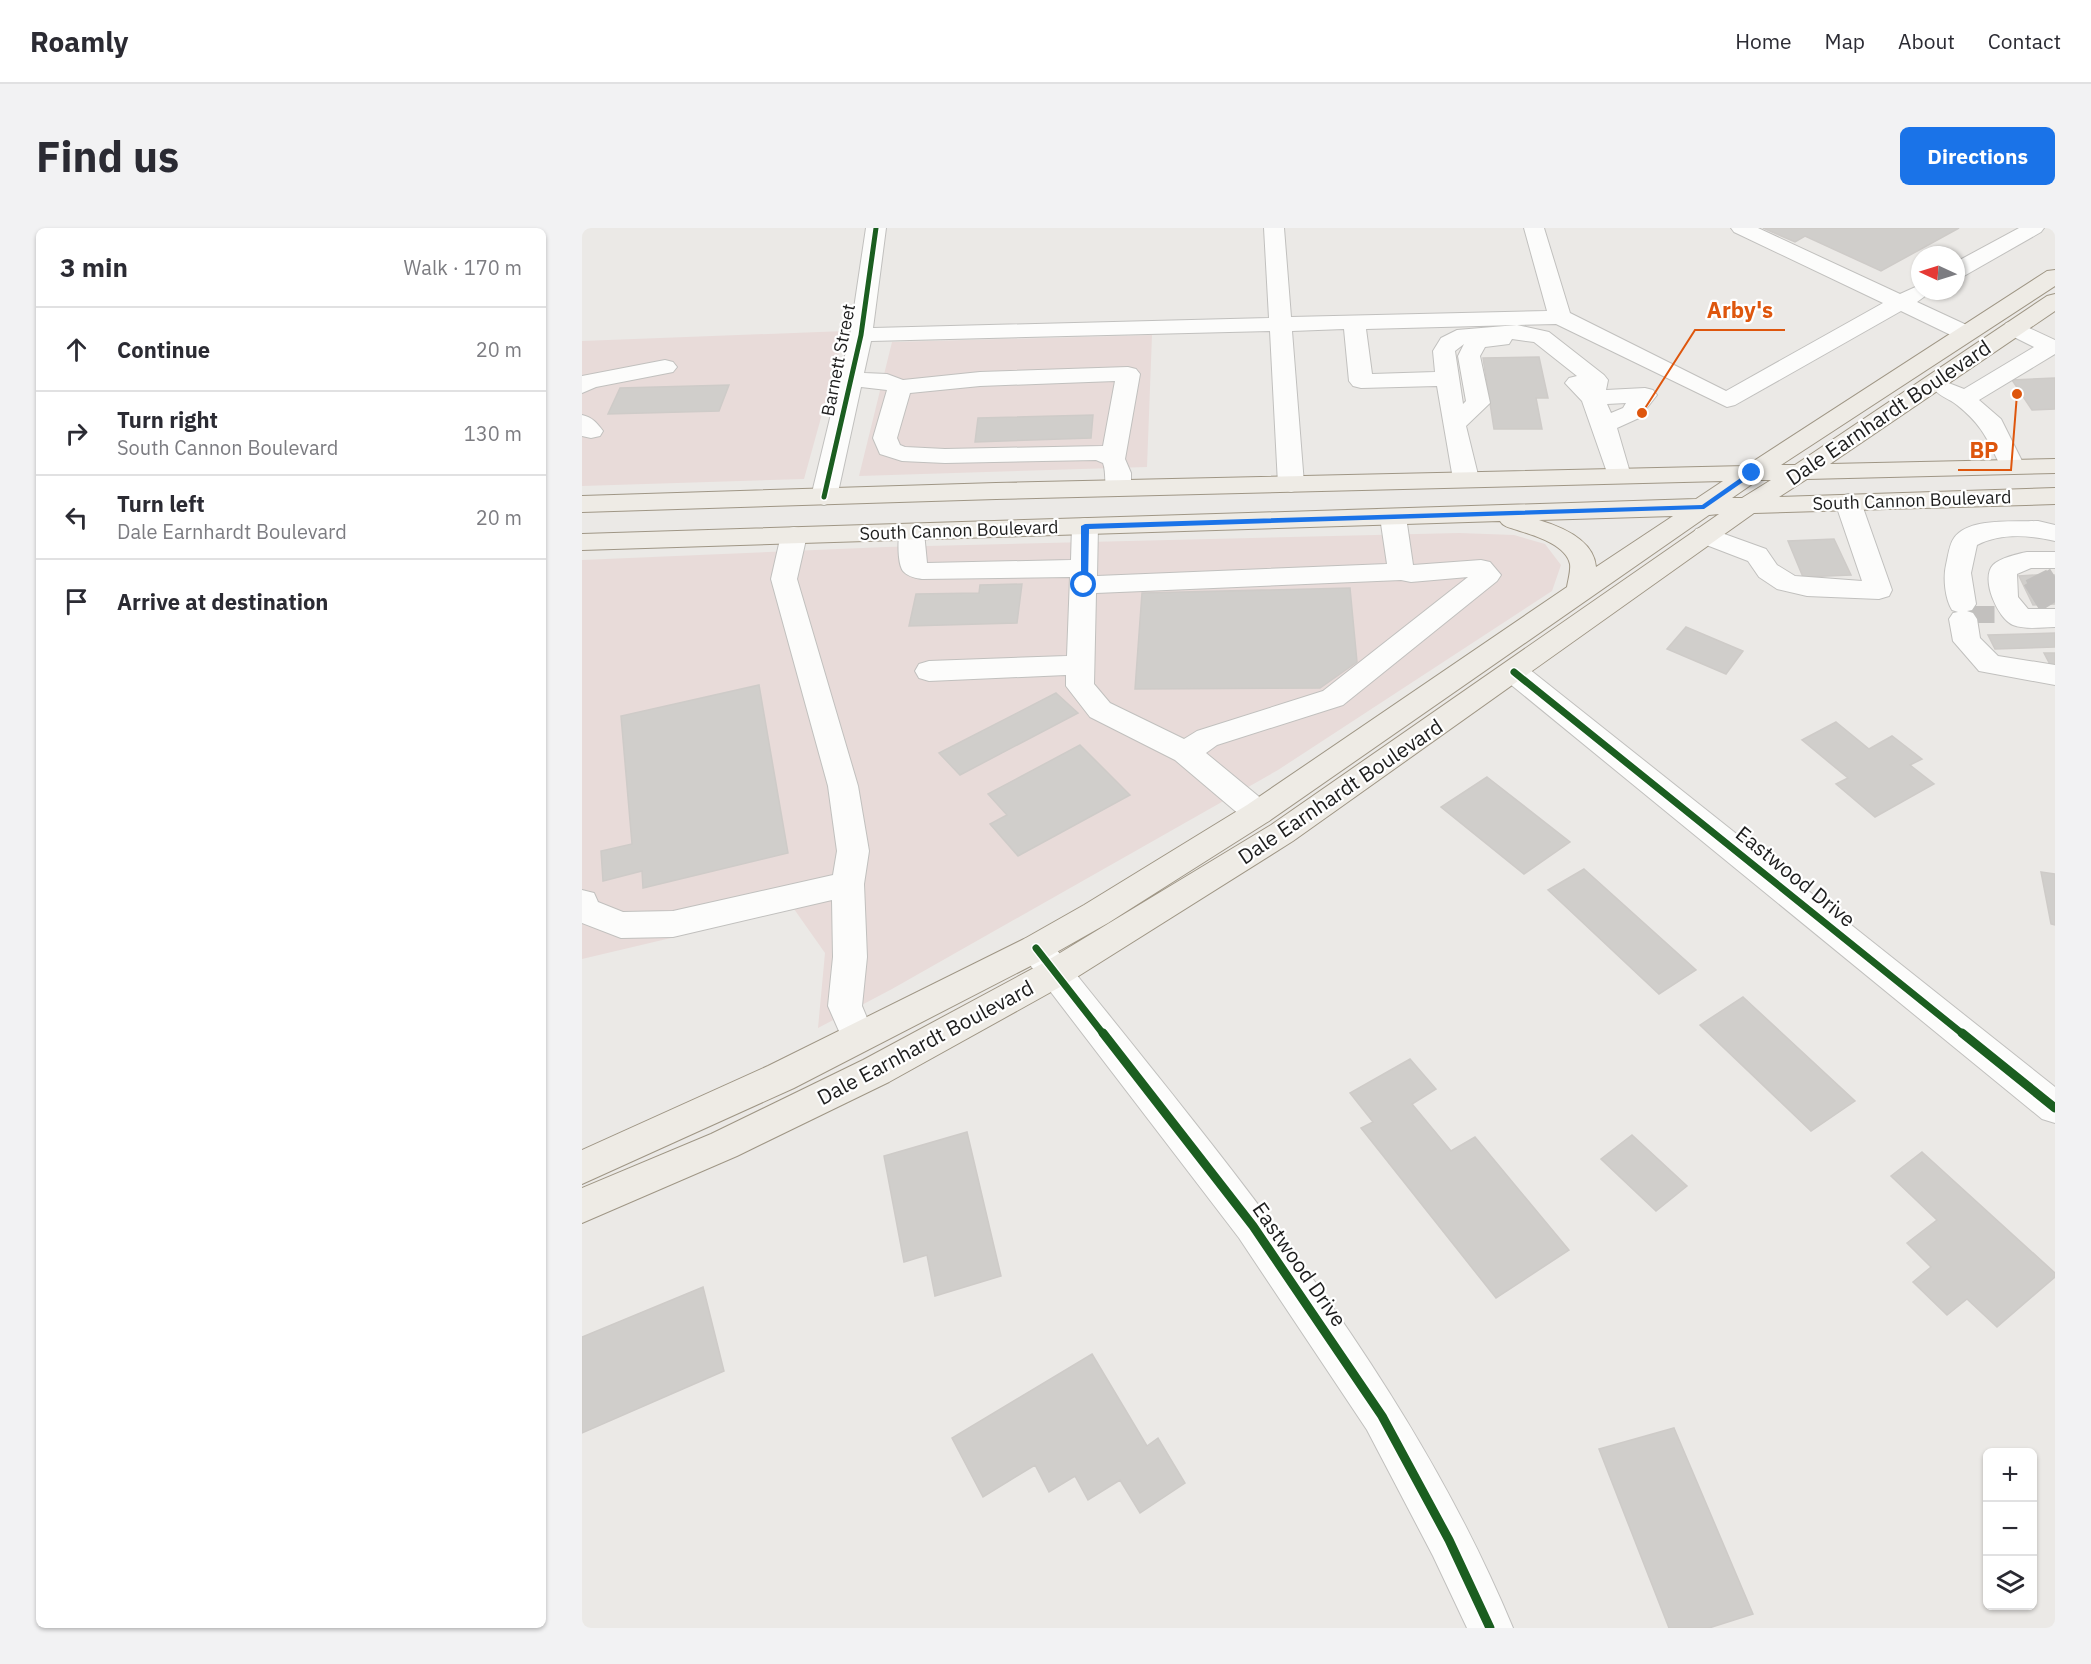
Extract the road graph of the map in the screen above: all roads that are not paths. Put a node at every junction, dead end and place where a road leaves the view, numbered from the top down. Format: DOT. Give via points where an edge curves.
graph roads {
  1 [pos="876,228"];
  2 [pos="1274,228"];
  3 [pos="1534,228"];
  4 [pos="1741,228"];
  5 [pos="2034,228"];
  6 [pos="1965,266"];
  7 [pos="2055,276"];
  8 [pos="1911,297"];
  9 [pos="2055,301"];
  10 [pos="1900,303"];
  11 [pos="1560,317"];
  12 [pos="1354,322"];
  13 [pos="1279,324"];
  14 [pos="1135,327"];
  15 [pos="2014,328"];
  16 [pos="1965,333"];
  17 [pos="861,335"];
  18 [pos="665,367"];
  19 [pos="1128,374"];
  20 [pos="1676,374"];
  21 [pos="851,379"];
  22 [pos="1448,379"];
  23 [pos="1932,383"];
  24 [pos="582,386"];
  25 [pos="900,387"];
  26 [pos="1645,395"];
  27 [pos="1593,398"];
  28 [pos="1964,399"];
  29 [pos="1454,424"];
  30 [pos="1605,425"];
  31 [pos="1113,459"];
  32 [pos="2055,466"];
  33 [pos="2013,467"];
  34 [pos="1801,472"];
  35 [pos="1752,473"];
  36 [pos="1619,476"];
  37 [pos="1467,479"];
  38 [pos="1291,484"];
  39 [pos="1118,488"];
  40 [pos="2055,496"];
  41 [pos="824,497"];
  42 [pos="1848,502"];
  43 [pos="582,504"];
  44 [pos="1747,506"];
  45 [pos="1704,507"];
  46 [pos="1490,514"];
  47 [pos="1394,517"];
  48 [pos="1085,526"];
  49 [pos="911,532"];
  50 [pos="2055,533"];
  51 [pos="1706,535"];
  52 [pos="794,536"];
  53 [pos="589,542"];
  54 [pos="2039,565"];
  55 [pos="1401,572"];
  56 [pos="1085,576"];
  57 [pos="1580,592"];
  58 [pos="2055,618"];
  59 [pos="1081,665"];
  60 [pos="929,671"];
  61 [pos="1514,672"];
  62 [pos="2055,675"];
  63 [pos="1186,753"];
  64 [pos="1258,813"];
  65 [pos="848,884"];
  66 [pos="582,902"];
  67 [pos="1046,960"];
  68 [pos="858,1037"];
  69 [pos="2055,1108"];
  70 [pos="582,1168"];
  71 [pos="582,1206"];
  72 [pos="1490,1628"];
  1 -- 17 [label="street, Barnett Street"];
  2 -- 13 [label="street"];
  3 -- 11 [label="street"];
  4 -- 10 [label="street"];
  5 -- 6 [label="street"];
  7 -- 16 [label="main road, Dale Earnhardt Boulevard"];
  8 -- 10 [label="street"];
  9 -- 15 [label="main road, Dale Earnhardt Boulevard"];
  10 -- 16 [label="street"];
  10 -- 20 [label="street" via="1727,400"];
  11 -- 12 [label="street"];
  11 -- 20 [label="street"];
  12 -- 13 [label="street"];
  12 -- 22 [label="street" via="1361,381"];
  13 -- 14 [label="street"];
  13 -- 38 [label="street"];
  14 -- 17 [label="street"];
  14 -- 19 [label="street"];
  15 -- 23 [label="main road, Dale Earnhardt Boulevard"];
  15 -- 28 [label="street" via="2051,347"];
  16 -- 35 [label="main road, Dale Earnhardt Boulevard"];
  17 -- 21 [label="street, Barnett Street"];
  18 -- 24 [label="street" via="589,381"];
  19 -- 25 [label="street" via="980,379"];
  19 -- 31 [label="street"];
  20 -- 26 [label="street"];
  21 -- 25 [label="street" via="887,381"];
  21 -- 41 [label="street, Barnett Street"];
  22 -- 27 [label="street" via="1444,351 1449,343 1465,335 1517,332 1541,337 1596,380"];
  22 -- 29 [label="street"];
  23 -- 28 [label="street"];
  23 -- 34 [label="main road, Dale Earnhardt Boulevard"];
  25 -- 31 [label="street" via="885,438 889,448 902,454 1100,453"];
  26 -- 27 [label="street"];
  26 -- 30 [label="street" via="1631,412"];
  27 -- 29 [label="street" via="1530,345 1488,338 1476,343 1469,356 1478,403"];
  27 -- 30 [label="street"];
  28 -- 33 [label="street" via="1992,424"];
  29 -- 37 [label="street"];
  30 -- 36 [label="street"];
  31 -- 39 [label="street" via="1119,473"];
  32 -- 33 [label="main road, South Cannon Boulevard"];
  33 -- 34 [label="main road, South Cannon Boulevard"];
  34 -- 35 [label="main road, South Cannon Boulevard"];
  34 -- 44 [label="main road, Dale Earnhardt Boulevard"];
  35 -- 36 [label="main road, South Cannon Boulevard"];
  35 -- 45 [label="main road, Dale Earnhardt Boulevard"];
  36 -- 37 [label="main road, South Cannon Boulevard"];
  37 -- 38 [label="main road, South Cannon Boulevard"];
  38 -- 39 [label="main road, South Cannon Boulevard"];
  39 -- 41 [label="main road, South Cannon Boulevard"];
  40 -- 42 [label="main road, South Cannon Boulevard"];
  41 -- 43 [label="main road, South Cannon Boulevard"];
  41 -- 53 [label="main road" via="772,516 741,522 647,529"];
  42 -- 44 [label="main road, South Cannon Boulevard"];
  42 -- 51 [label="street" via="1879,590 1787,583 1768,571 1757,555"];
  44 -- 45 [label="main road, South Cannon Boulevard"];
  44 -- 51 [label="main road, Dale Earnhardt Boulevard"];
  45 -- 46 [label="main road, South Cannon Boulevard"];
  45 -- 57 [label="main road, Dale Earnhardt Boulevard"];
  46 -- 47 [label="main road, South Cannon Boulevard"];
  46 -- 57 [label="main road" via="1544,530 1572,547 1583,563"];
  47 -- 48 [label="main road, South Cannon Boulevard"];
  47 -- 55 [label="street"];
  48 -- 49 [label="main road, South Cannon Boulevard"];
  48 -- 56 [label="street"];
  49 -- 52 [label="main road, South Cannon Boulevard"];
  49 -- 56 [label="street" via="914,567 922,571"];
  50 -- 62 [label="street" via="2038,529 1986,530 1965,541 1958,573 1968,613 1989,664"];
  51 -- 61 [label="main road, Dale Earnhardt Boulevard"];
  52 -- 53 [label="main road, South Cannon Boulevard"];
  52 -- 65 [label="street" via="784,579 843,786 853,851"];
  54 -- 58 [label="street" via="2003,570 2004,598 2020,618"];
  55 -- 56 [label="street"];
  55 -- 63 [label="street" via="1481,568 1488,575 1333,698 1207,738"];
  56 -- 59 [label="street"];
  57 -- 64 [label="main road, Dale Earnhardt Boulevard"];
  59 -- 60 [label="street"];
  59 -- 63 [label="street" via="1080,686 1100,710"];
  61 -- 67 [label="main road, Dale Earnhardt Boulevard" via="1282,833"];
  61 -- 69 [label="street, Eastwood Drive"];
  63 -- 64 [label="street"];
  64 -- 67 [label="main road, Dale Earnhardt Boulevard" via="1096,914"];
  65 -- 66 [label="street" via="673,924 621,925 584,910"];
  65 -- 68 [label="street" via="850,957 844,1006"];
  67 -- 68 [label="main road, Dale Earnhardt Boulevard"];
  67 -- 71 [label="main road, Dale Earnhardt Boulevard" via="876,1071 724,1145"];
  67 -- 72 [label="street, Eastwood Drive" via="1253,1226 1382,1416 1449,1540"];
  68 -- 70 [label="main road, Dale Earnhardt Boulevard" via="781,1077"];
}
